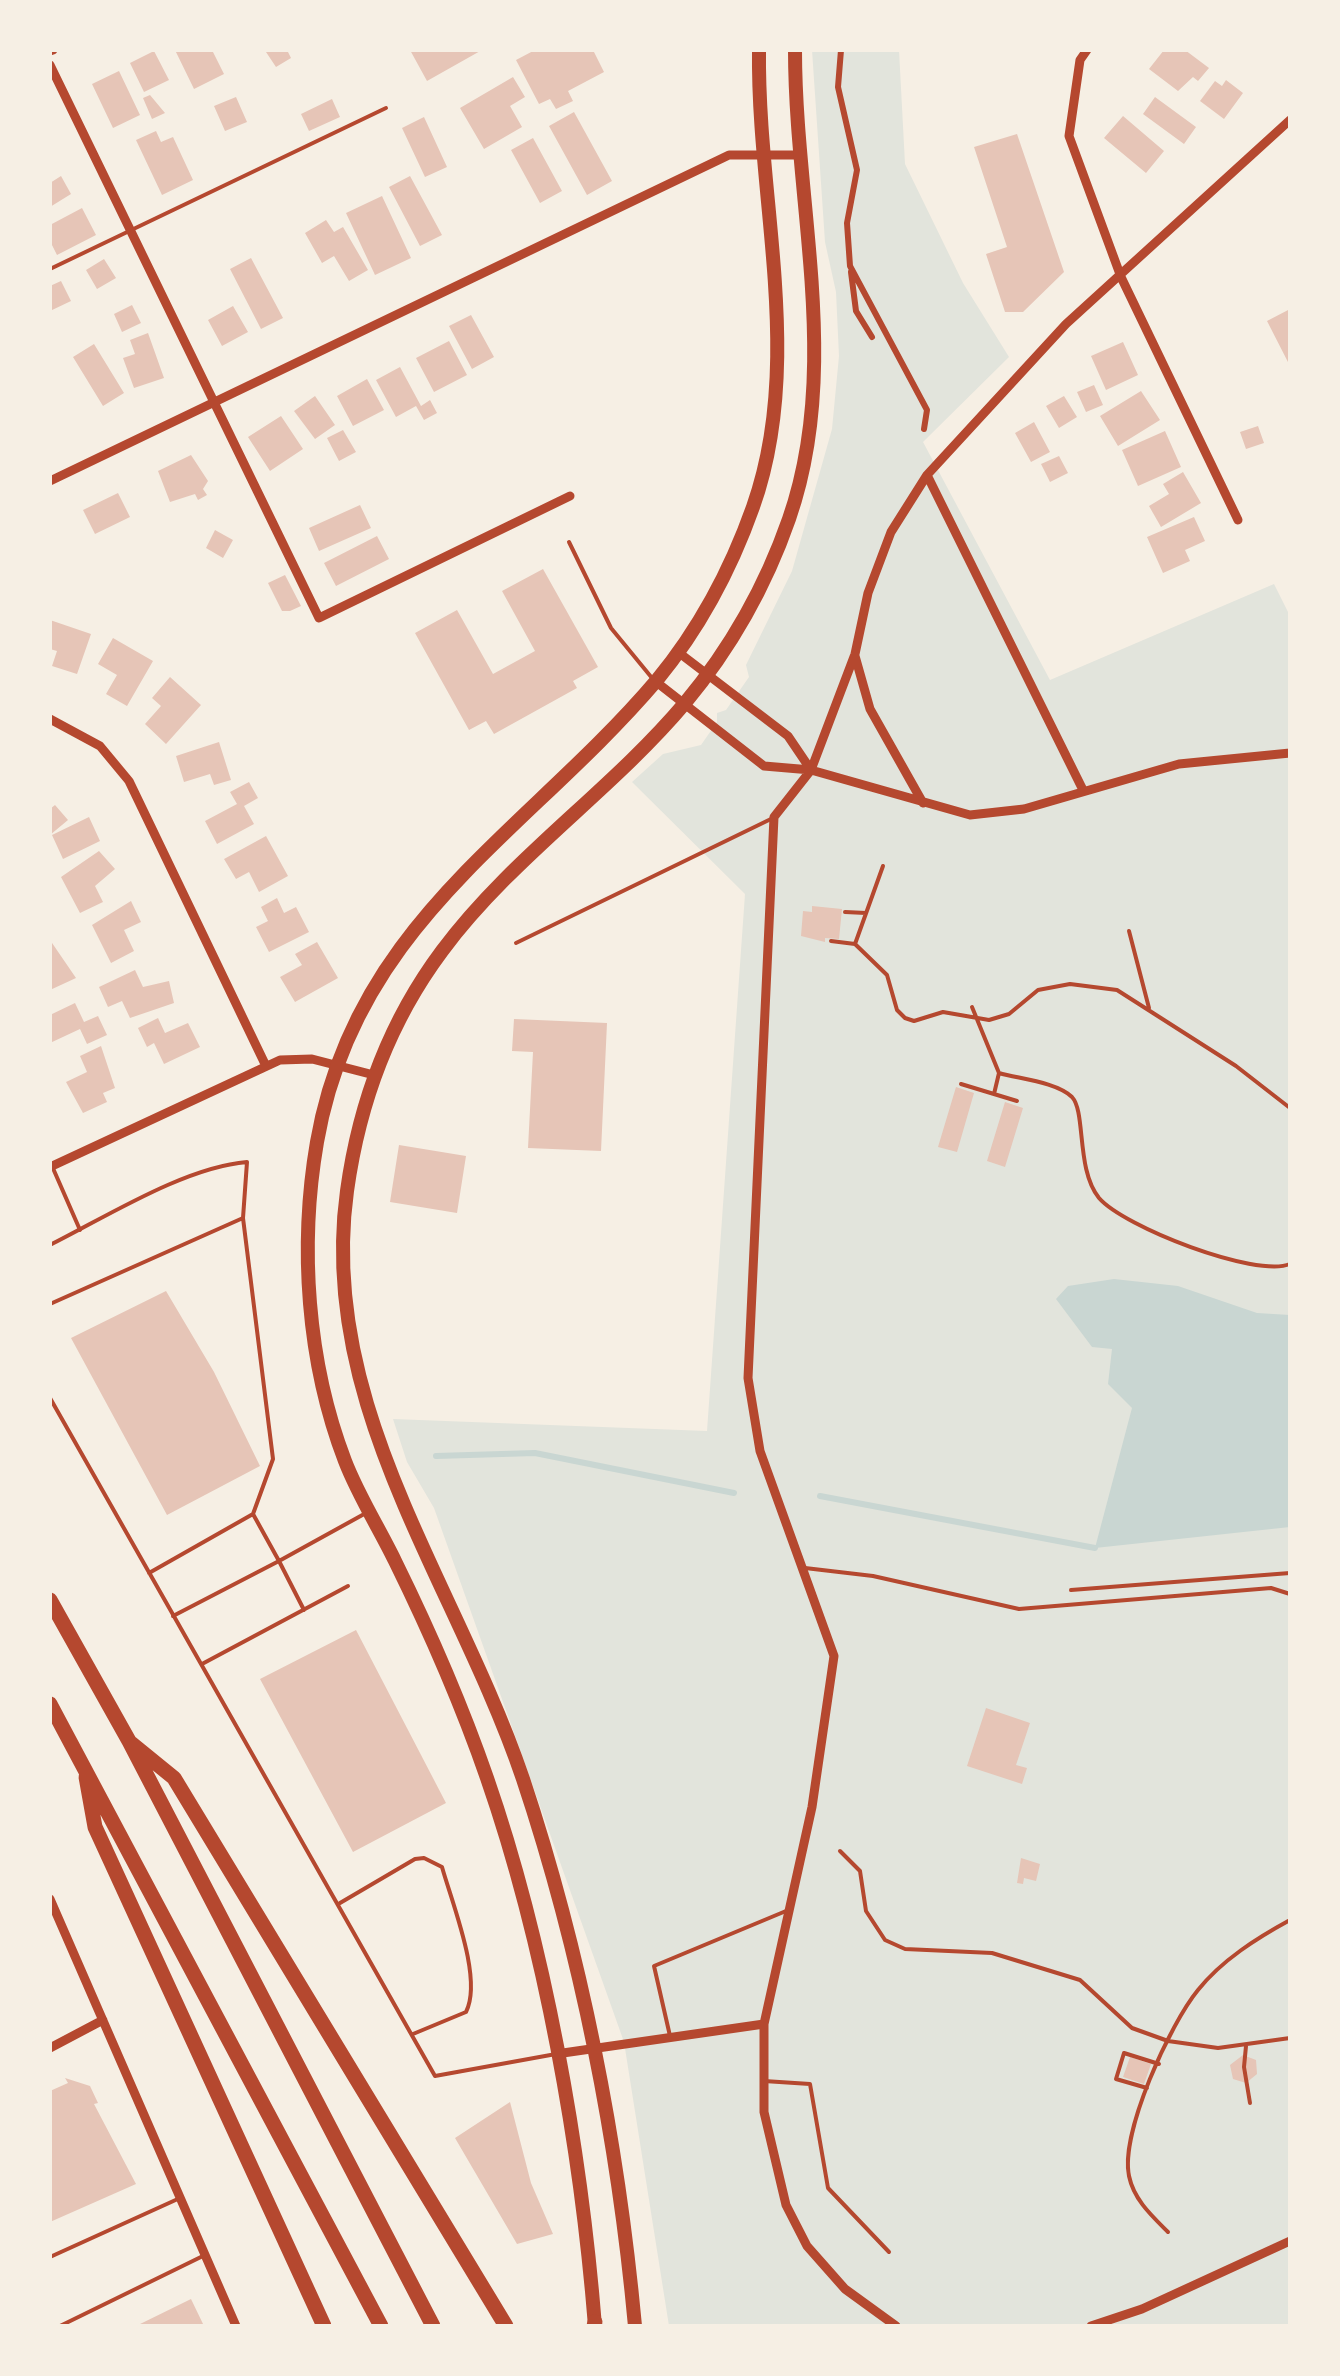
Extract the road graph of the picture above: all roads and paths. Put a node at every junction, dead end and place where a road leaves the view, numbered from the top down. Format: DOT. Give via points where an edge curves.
graph roads {
  1 [pos="758,50"];
  2 [pos="795,50"];
  3 [pos="841,50"];
  4 [pos="1088,50"];
  5 [pos="50,65"];
  6 [pos="386,108"];
  7 [pos="1290,120"];
  8 [pos="762,152"];
  9 [pos="800,154"];
  10 [pos="131,229"];
  11 [pos="850,266"];
  12 [pos="50,269"];
  13 [pos="1122,277"];
  14 [pos="872,337"];
  15 [pos="214,403"];
  16 [pos="924,429"];
  17 [pos="927,475"];
  18 [pos="50,482"];
  19 [pos="570,496"];
  20 [pos="1238,520"];
  21 [pos="569,542"];
  22 [pos="678,652"];
  23 [pos="855,654"];
  24 [pos="707,674"];
  25 [pos="655,681"];
  26 [pos="684,704"];
  27 [pos="50,720"];
  28 [pos="1290,752"];
  29 [pos="810,770"];
  30 [pos="1083,790"];
  31 [pos="923,803"];
  32 [pos="774,817"];
  33 [pos="883,866"];
  34 [pos="845,912"];
  35 [pos="866,913"];
  36 [pos="1129,931"];
  37 [pos="831,941"];
  38 [pos="516,943"];
  39 [pos="855,944"];
  40 [pos="972,1007"];
  41 [pos="1148,1008"];
  42 [pos="975,1018"];
  43 [pos="266,1064"];
  44 [pos="339,1066"];
  45 [pos="999,1073"];
  46 [pos="374,1075"];
  47 [pos="961,1084"];
  48 [pos="994,1094"];
  49 [pos="1017,1101"];
  50 [pos="1290,1108"];
  51 [pos="51,1165"];
  52 [pos="243,1218"];
  53 [pos="80,1230"];
  54 [pos="50,1245"];
  55 [pos="1290,1264"];
  56 [pos="50,1304"];
  57 [pos="50,1398"];
  58 [pos="370,1511"];
  59 [pos="253,1514"];
  60 [pos="279,1561"];
  61 [pos="805,1568"];
  62 [pos="1290,1572"];
  63 [pos="149,1573"];
  64 [pos="348,1586"];
  65 [pos="1071,1590"];
  66 [pos="1290,1594"];
  67 [pos="50,1600"];
  68 [pos="304,1610"];
  69 [pos="173,1616"];
  70 [pos="202,1664"];
  71 [pos="50,1704"];
  72 [pos="129,1742"];
  73 [pos="86,1768"];
  74 [pos="840,1851"];
  75 [pos="50,1899"];
  76 [pos="340,1903"];
  77 [pos="789,1909"];
  78 [pos="1290,1920"];
  79 [pos="103,2020"];
  80 [pos="764,2024"];
  81 [pos="413,2034"];
  82 [pos="670,2036"];
  83 [pos="1290,2038"];
  84 [pos="1168,2041"];
  85 [pos="1246,2046"];
  86 [pos="592,2047"];
  87 [pos="50,2048"];
  88 [pos="556,2054"];
  89 [pos="1159,2064"];
  90 [pos="764,2081"];
  91 [pos="1148,2089"];
  92 [pos="1250,2103"];
  93 [pos="180,2198"];
  94 [pos="1168,2232"];
  95 [pos="1290,2241"];
  96 [pos="888,2252"];
  97 [pos="205,2255"];
  98 [pos="50,2257"];
  99 [pos="595,2325"];
  100 [pos="60,2326"];
  101 [pos="236,2326"];
  102 [pos="324,2326"];
  103 [pos="381,2326"];
  104 [pos="433,2326"];
  105 [pos="506,2326"];
  106 [pos="635,2326"];
  107 [pos="896,2326"];
  108 [pos="1090,2326"];
  1 -- 8 [label="main road"];
  2 -- 9 [label="main road"];
  3 -- 11 [label="street" via="838,87 856,170 846,223"];
  4 -- 13 [label="street" via="1080,60 1070,136"];
  5 -- 10 [label="street"];
  6 -- 10 [label="lane"];
  7 -- 13 [label="street"];
  8 -- 9 [label="street"];
  8 -- 15 [label="street" via="724,157"];
  8 -- 22 [label="main road" via="778,339 774,417 741,538"];
  9 -- 24 [label="main road" via="816,352 810,426 790,516 767,575"];
  10 -- 12 [label="lane"];
  10 -- 15 [label="street"];
  11 -- 14 [label="street" via="856,310"];
  11 -- 16 [label="street" via="927,410"];
  13 -- 17 [label="street" via="1066,324"];
  13 -- 20 [label="street"];
  15 -- 18 [label="street"];
  15 -- 19 [label="street" via="319,618"];
  17 -- 23 [label="street" via="891,532"];
  17 -- 30 [label="street"];
  21 -- 25 [label="lane" via="610,628"];
  22 -- 24 [label="street"];
  22 -- 25 [label="main road"];
  23 -- 29 [label="street"];
  23 -- 31 [label="street" via="870,709"];
  24 -- 26 [label="main road"];
  24 -- 29 [label="street" via="788,736"];
  25 -- 26 [label="street"];
  25 -- 44 [label="main road" via="429,909 382,976"];
  26 -- 29 [label="street" via="764,766"];
  26 -- 46 [label="main road" via="459,929 415,991"];
  27 -- 43 [label="street" via="100,746 129,782"];
  28 -- 30 [label="street" via="1179,764"];
  29 -- 31 [label="street"];
  29 -- 32 [label="street"];
  30 -- 31 [label="street" via="1024,809 970,815"];
  32 -- 38 [label="lane"];
  32 -- 61 [label="street" via="748,1350 755,1430"];
  33 -- 35 [label="path"];
  34 -- 35 [label="path"];
  35 -- 39 [label="path"];
  36 -- 41 [label="path"];
  37 -- 39 [label="path"];
  39 -- 42 [label="path" via="886,976 905,1018 943,1012"];
  40 -- 42 [label="path"];
  41 -- 42 [label="path" via="1116,990 1070,984 1038,990 1009,1014"];
  41 -- 50 [label="path"];
  42 -- 45 [label="path"];
  43 -- 44 [label="street" via="298,1057"];
  43 -- 51 [label="street"];
  44 -- 46 [label="street"];
  44 -- 58 [label="main road" via="317,1139 308,1258 312,1321 330,1412"];
  45 -- 48 [label="path"];
  45 -- 55 [label="path" via="1074,1099 1079,1150 1099,1198 1150,1229 1220,1258"];
  46 -- 86 [label="main road" via="345,1201 342,1272 350,1346 376,1440 473,1648 522,1777 558,1892"];
  47 -- 48 [label="path"];
  48 -- 49 [label="path"];
  51 -- 53 [label="lane"];
  52 -- 53 [label="lane" via="247,1162 170,1186"];
  52 -- 56 [label="lane"];
  52 -- 59 [label="lane" via="273,1460"];
  53 -- 54 [label="lane"];
  57 -- 63 [label="lane"];
  58 -- 60 [label="lane"];
  58 -- 88 [label="main road" via="450,1679 489,1784 522,1896"];
  59 -- 60 [label="lane"];
  59 -- 63 [label="lane"];
  60 -- 68 [label="lane"];
  60 -- 69 [label="lane"];
  61 -- 66 [label="lane" via="1019,1609 1271,1588"];
  61 -- 77 [label="street" via="834,1656"];
  62 -- 65 [label="path"];
  63 -- 69 [label="lane"];
  64 -- 68 [label="lane"];
  67 -- 72 [label="highway"];
  68 -- 70 [label="lane"];
  69 -- 70 [label="lane"];
  70 -- 76 [label="lane"];
  71 -- 73 [label="highway"];
  72 -- 104 [label="highway"];
  72 -- 105 [label="highway" via="174,1778"];
  73 -- 102 [label="highway" via="95,1828"];
  73 -- 103 [label="highway"];
  74 -- 84 [label="path" via="860,1871 866,1911 885,1940 905,1949 992,1952 1080,1980 1132,2028"];
  75 -- 79 [label="street"];
  76 -- 81 [label="lane"];
  76 -- 81 [label="lane" via="415,1859 442,1868 472,1978 472,2001 466,2012"];
  77 -- 80 [label="street"];
  77 -- 82 [label="lane" via="654,1966"];
  78 -- 84 [label="path" via="1252,1941 1198,1990"];
  79 -- 87 [label="street"];
  79 -- 93 [label="street"];
  80 -- 82 [label="street"];
  80 -- 90 [label="street"];
  81 -- 88 [label="lane" via="436,2076"];
  82 -- 86 [label="street"];
  83 -- 85 [label="path"];
  84 -- 85 [label="path"];
  84 -- 89 [label="path"];
  85 -- 92 [label="path"];
  86 -- 88 [label="street"];
  86 -- 106 [label="main road"];
  88 -- 99 [label="main road" via="580,2174"];
  89 -- 91 [label="path"];
  89 -- 91 [label="path" via="1124,2053 1116,2079"];
  90 -- 96 [label="lane" via="810,2084 828,2188"];
  90 -- 107 [label="street" via="774,2166 793,2219 844,2289"];
  91 -- 94 [label="path" via="1128,2144 1129,2176 1142,2207"];
  93 -- 97 [label="street"];
  93 -- 98 [label="lane"];
  95 -- 108 [label="street" via="1123,2318"];
  97 -- 100 [label="lane"];
  97 -- 101 [label="street"];
}
